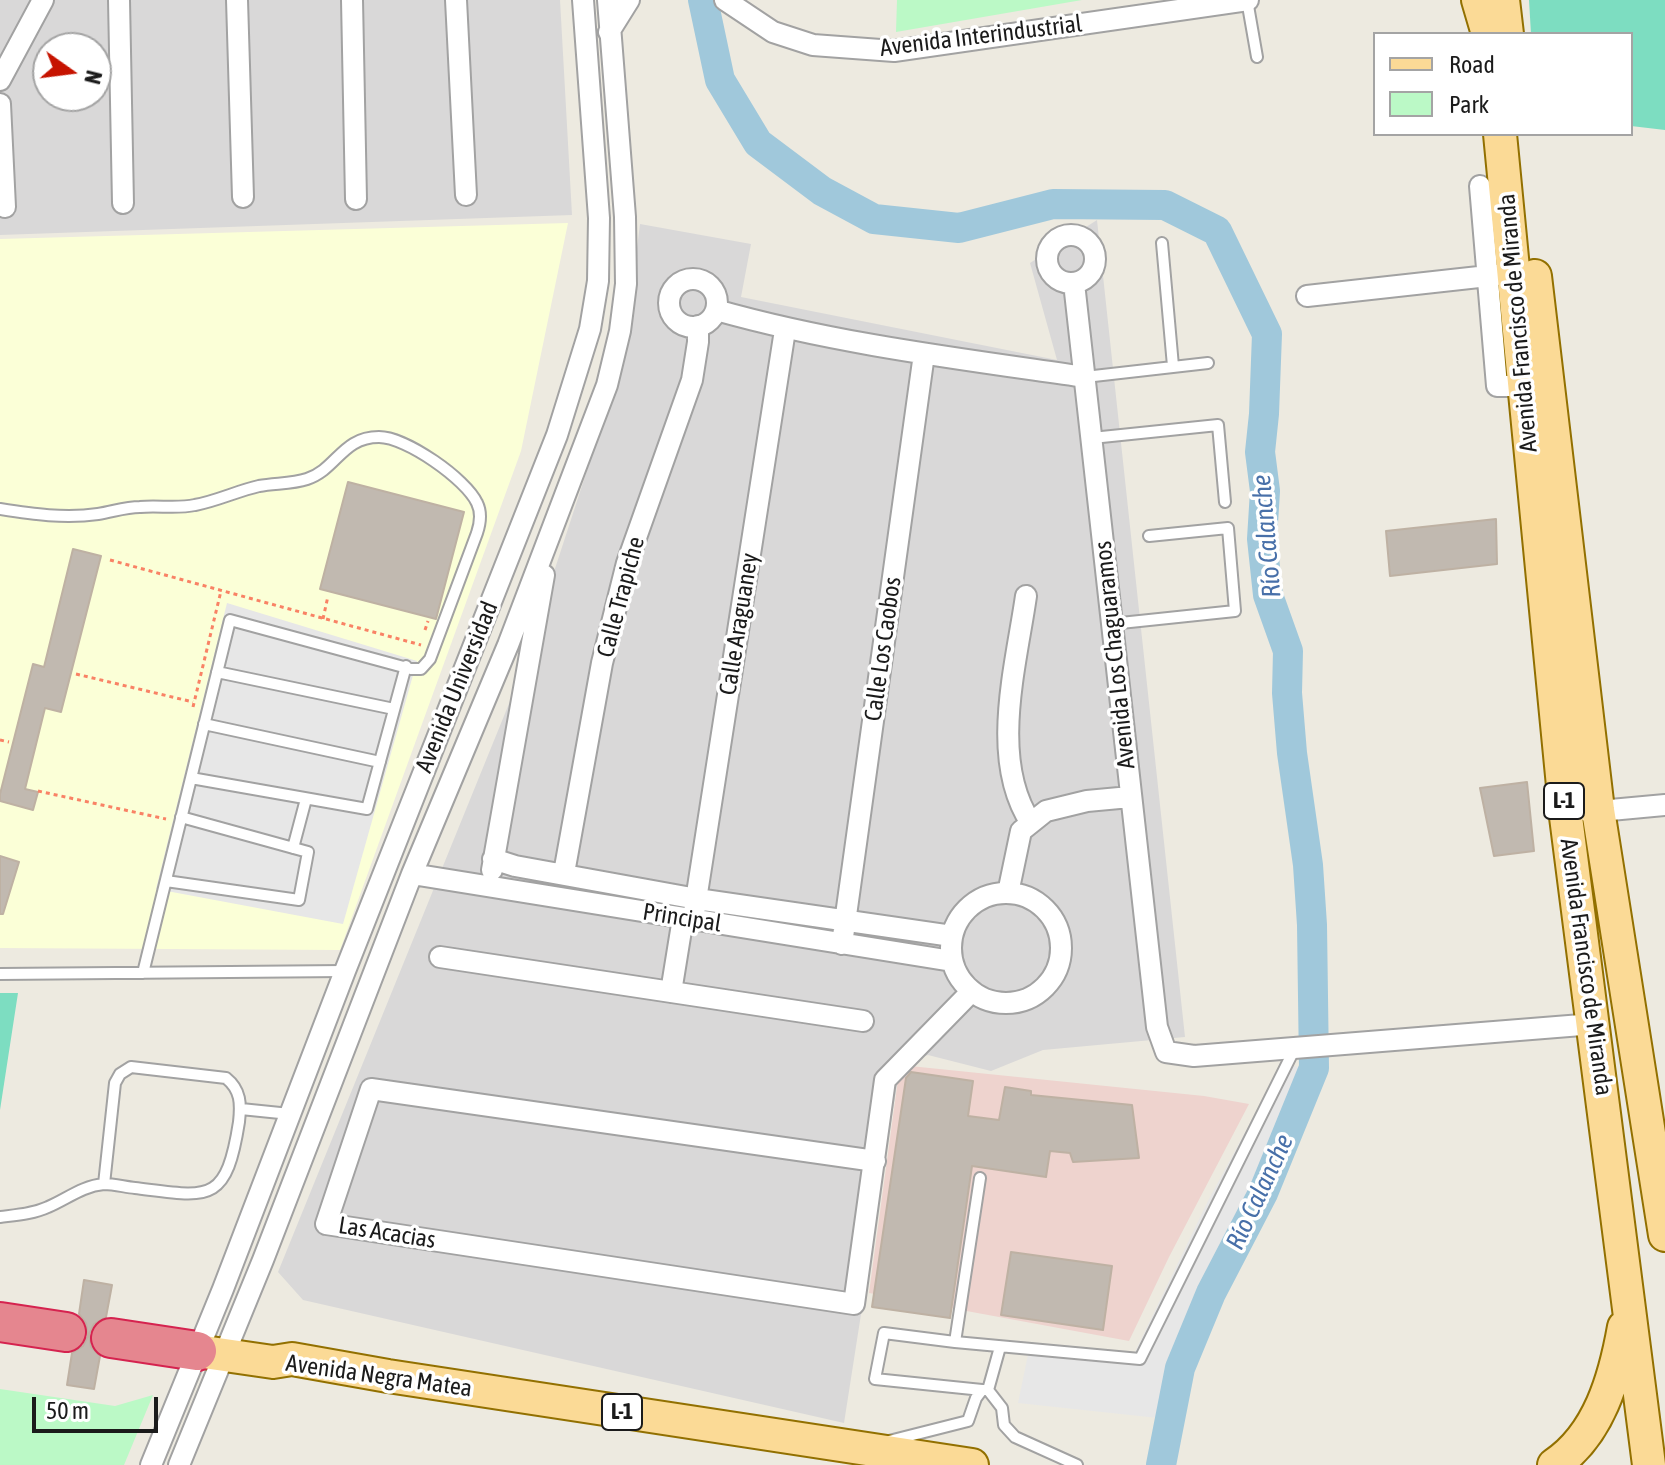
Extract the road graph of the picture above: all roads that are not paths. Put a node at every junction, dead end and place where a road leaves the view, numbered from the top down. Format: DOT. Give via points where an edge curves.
graph roads {
  1 [pos="43,0"];
  2 [pos="119,0"];
  3 [pos="237,0"];
  4 [pos="352,0"];
  5 [pos="456,0"];
  6 [pos="608,0"];
  7 [pos="629,0"];
  8 [pos="1248,0"];
  9 [pos="1478,0"];
  10 [pos="1503,0"];
  11 [pos="728,2"];
  12 [pos="578,3"];
  13 [pos="609,32"];
  14 [pos="1487,32"];
  15 [pos="1507,32"];
  16 [pos="1257,57"];
  17 [pos="0,80"];
  18 [pos="0,104"];
  19 [pos="1500,136"];
  20 [pos="1519,136"];
  21 [pos="1480,186"];
  22 [pos="466,195"];
  23 [pos="243,197"];
  24 [pos="356,199"];
  25 [pos="123,203"];
  26 [pos="5,207"];
  27 [pos="1162,243"];
  28 [pos="1500,274"];
  29 [pos="1074,283"];
  30 [pos="1307,296"];
  31 [pos="716,310"];
  32 [pos="698,326"];
  33 [pos="785,330"];
  34 [pos="924,354"];
  35 [pos="1208,363"];
  36 [pos="1173,366"];
  37 [pos="1085,377"];
  38 [pos="1092,438"];
  39 [pos="1225,502"];
  40 [pos="0,509"];
  41 [pos="553,528"];
  42 [pos="1149,536"];
  43 [pos="1026,596"];
  44 [pos="1111,624"];
  45 [pos="406,666"];
  46 [pos="217,672"];
  47 [pos="394,709"];
  48 [pos="204,724"];
  49 [pos="380,762"];
  50 [pos="191,778"];
  51 [pos="1130,797"];
  52 [pos="306,799"];
  53 [pos="1665,805"];
  54 [pos="1598,810"];
  55 [pos="181,817"];
  56 [pos="1566,817"];
  57 [pos="1031,823"];
  58 [pos="293,848"];
  59 [pos="493,859"];
  60 [pos="564,873"];
  61 [pos="412,874"];
  62 [pos="166,881"];
  63 [pos="489,886"];
  64 [pos="1008,893"];
  65 [pos="697,899"];
  66 [pos="688,918"];
  67 [pos="845,922"];
  68 [pos="952,936"];
  69 [pos="842,944"];
  70 [pos="440,957"];
  71 [pos="952,961"];
  72 [pos="345,971"];
  73 [pos="143,973"];
  74 [pos="374,973"];
  75 [pos="0,974"];
  76 [pos="671,992"];
  77 [pos="971,992"];
  78 [pos="863,1021"];
  79 [pos="1594,1024"];
  80 [pos="1301,1049"];
  81 [pos="241,1109"];
  82 [pos="290,1114"];
  83 [pos="875,1161"];
  84 [pos="980,1178"];
  85 [pos="104,1184"];
  86 [pos="0,1217"];
  87 [pos="1665,1235"];
  88 [pos="1629,1297"];
  89 [pos="0,1322"];
  90 [pos="66,1332"];
  91 [pos="111,1338"];
  92 [pos="955,1342"];
  93 [pos="1000,1347"];
  94 [pos="210,1353"];
  95 [pos="985,1390"];
  96 [pos="856,1457"];
  97 [pos="151,1465"];
  98 [pos="179,1465"];
  99 [pos="972,1465"];
  100 [pos="1077,1465"];
  101 [pos="1554,1465"];
  102 [pos="1649,1465"];
  1 -- 17 [label="street"];
  2 -- 25 [label="street"];
  3 -- 23 [label="street"];
  4 -- 24 [label="street"];
  5 -- 22 [label="street"];
  6 -- 13 [label="street, Avenida Universidad"];
  7 -- 13 [label="street"];
  8 -- 11 [label="street, Avenida Interindustrial" via="894,51 813,45 773,32"];
  8 -- 16 [label="lane"];
  9 -- 14 [label="main road"];
  10 -- 15 [label="main road"];
  12 -- 72 [label="street, Avenida Universidad" via="599,218 598,281 590,329 557,435"];
  13 -- 41 [label="street, Avenida Universidad" via="626,284 607,385"];
  18 -- 26 [label="street"];
  19 -- 28 [label="main road, Avenida Francisco de Miranda / L-1"];
  20 -- 54 [label="main road, Avenida Francisco de Miranda / L-1"];
  21 -- 28 [label="street"];
  27 -- 36 [label="lane"];
  28 -- 30 [label="street"];
  28 -- 56 [label="main road, Avenida Francisco de Miranda / L-1" via="1524,386"];
  29 -- 37 [label="street, Avenida Los Chaguaramos"];
  31 -- 32 [label="street"];
  31 -- 32 [label="street" via="715,293 704,281 687,279 675,286 669,301 672,315 684,325"];
  31 -- 33 [label="street"];
  32 -- 60 [label="street, Calle Trapiche" via="692,380 627,563"];
  33 -- 34 [label="street"];
  33 -- 65 [label="street, Calle Araguaney"];
  34 -- 37 [label="street"];
  34 -- 67 [label="street, Calle Los Caobos"];
  35 -- 36 [label="lane"];
  36 -- 37 [label="lane"];
  37 -- 38 [label="street, Avenida Los Chaguaramos"];
  38 -- 39 [label="lane" via="1218,425"];
  38 -- 44 [label="street, Avenida Los Chaguaramos"];
  40 -- 45 [label="lane" via="72,516 191,506 257,486 305,480 362,439 402,441 455,479 476,500 480,519 428,663 416,670"];
  41 -- 59 [label="street, Avenida Universidad"];
  41 -- 61 [label="street, Avenida Universidad"];
  42 -- 44 [label="lane" via="1228,528 1235,611"];
  43 -- 57 [label="street" via="1008,723 1009,767"];
  44 -- 51 [label="street, Avenida Los Chaguaramos"];
  45 -- 46 [label="lane" via="230,620"];
  45 -- 47 [label="lane"];
  46 -- 47 [label="lane"];
  46 -- 48 [label="lane"];
  47 -- 49 [label="lane"];
  48 -- 49 [label="lane"];
  48 -- 50 [label="lane"];
  49 -- 52 [label="lane" via="367,809"];
  50 -- 52 [label="lane"];
  50 -- 55 [label="lane"];
  51 -- 57 [label="street" via="1064,804"];
  51 -- 80 [label="street, Avenida Los Chaguaramos" via="1157,1027 1166,1052 1194,1056"];
  52 -- 58 [label="lane"];
  53 -- 54 [label="street"];
  54 -- 56 [label="street"];
  54 -- 87 [label="main road, Avenida Francisco de Miranda / L-1"];
  55 -- 58 [label="lane"];
  55 -- 62 [label="lane"];
  56 -- 79 [label="main road, Avenida Francisco de Miranda / L-1"];
  57 -- 64 [label="street" via="1021,831"];
  58 -- 62 [label="lane" via="308,852 299,900"];
  59 -- 60 [label="street, Principal"];
  59 -- 63 [label="street, Avenida Universidad"];
  60 -- 65 [label="street, Principal"];
  61 -- 63 [label="street, Principal"];
  61 -- 74 [label="street, Avenida Universidad"];
  62 -- 73 [label="lane"];
  63 -- 66 [label="street, Principal"];
  64 -- 68 [label="street" via="972,904"];
  64 -- 77 [label="street" via="1027,897 1055,921 1061,959 1042,991 1025,1001 988,1002"];
  65 -- 66 [label="street, Calle Araguaney"];
  65 -- 67 [label="street, Principal"];
  66 -- 69 [label="street, Principal"];
  66 -- 76 [label="street, Calle Araguaney"];
  67 -- 68 [label="street, Principal"];
  67 -- 69 [label="street, Calle Los Caobos"];
  68 -- 71 [label="street"];
  69 -- 71 [label="street, Principal"];
  70 -- 76 [label="street"];
  71 -- 77 [label="street"];
  72 -- 73 [label="lane"];
  72 -- 74 [label="street"];
  72 -- 82 [label="street, Avenida Universidad"];
  73 -- 75 [label="lane"];
  74 -- 94 [label="street, Avenida Universidad" via="263,1260"];
  76 -- 78 [label="street"];
  77 -- 83 [label="street, Las Acacias" via="885,1080"];
  79 -- 80 [label="street"];
  79 -- 88 [label="main road, Avenida Francisco de Miranda / L-1"];
  80 -- 93 [label="lane" via="1140,1359"];
  81 -- 82 [label="lane"];
  81 -- 85 [label="lane" via="233,1159 214,1187 198,1195"];
  81 -- 85 [label="lane" via="235,1085 226,1078 131,1067 115,1083"];
  82 -- 94 [label="street, Avenida Universidad"];
  83 -- 83 [label="street, Las Acacias" via="854,1304 326,1224 371,1089"];
  84 -- 92 [label="lane"];
  85 -- 86 [label="lane" via="28,1214"];
  88 -- 101 [label="main road" via="1608,1392 1584,1436"];
  88 -- 102 [label="main road, Avenida Francisco de Miranda / L-1"];
  89 -- 90 [label="highway"];
  91 -- 94 [label="highway"];
  92 -- 93 [label="lane"];
  92 -- 95 [label="lane" via="884,1333 875,1379"];
  93 -- 95 [label="lane"];
  94 -- 96 [label="main road, Avenida Negra Matea / L-1" via="273,1362 292,1359"];
  94 -- 97 [label="street"];
  94 -- 98 [label="street"];
  95 -- 96 [label="lane" via="976,1398 968,1421"];
  95 -- 100 [label="lane" via="1002,1408 1004,1425 1015,1437"];
  96 -- 99 [label="main road, Avenida Negra Matea / L-1"];
}
